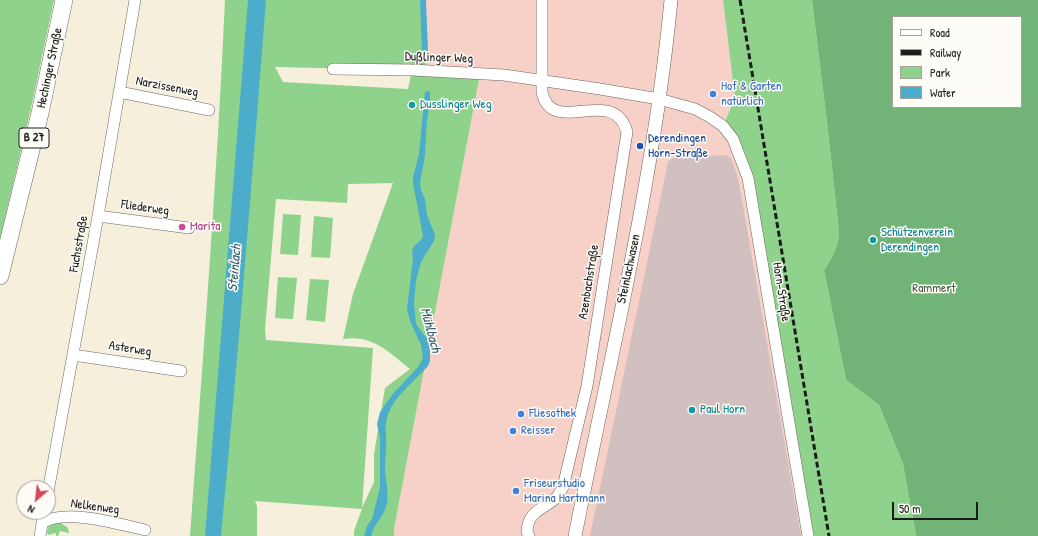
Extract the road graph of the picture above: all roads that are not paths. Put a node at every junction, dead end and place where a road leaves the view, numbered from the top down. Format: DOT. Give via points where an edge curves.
graph roads {
  1 [pos="64,0"];
  2 [pos="135,0"];
  3 [pos="542,0"];
  4 [pos="671,0"];
  5 [pos="333,69"];
  6 [pos="543,80"];
  7 [pos="119,92"];
  8 [pos="660,99"];
  9 [pos="209,110"];
  10 [pos="98,216"];
  11 [pos="189,228"];
  12 [pos="0,276"];
  13 [pos="73,355"];
  14 [pos="181,371"];
  15 [pos="50,480"];
  16 [pos="56,517"];
  17 [pos="43,520"];
  18 [pos="145,530"];
  19 [pos="40,536"];
  20 [pos="529,536"];
  21 [pos="575,536"];
  22 [pos="808,536"];
  1 -- 12 [label="main road, Hechinger Straße / B 27" via="40,113"];
  2 -- 7 [label="street, Fuchsstraße"];
  3 -- 6 [label="street"];
  4 -- 8 [label="street, Steinlachwasen"];
  5 -- 6 [label="street, Dußlinger Weg" via="412,70 504,75"];
  6 -- 8 [label="street, Dußlinger Weg"];
  6 -- 20 [label="street, Azenbachstraße" via="542,92 549,107 567,113 584,110 605,111 617,116 624,123 627,132 587,386 563,487 556,497 535,512 529,520"];
  7 -- 9 [label="street, Narzissenweg"];
  7 -- 10 [label="street, Fuchsstraße"];
  8 -- 21 [label="street, Steinlachwasen" via="634,245"];
  8 -- 22 [label="street, Horn-Straße" via="695,109 723,126 733,139 748,178"];
  10 -- 11 [label="street, Fliederweg"];
  10 -- 13 [label="street, Fuchsstraße"];
  13 -- 14 [label="street, Asterweg"];
  13 -- 15 [label="street, Fuchsstraße"];
  16 -- 18 [label="street, Nelkenweg" via="107,521"];
  17 -- 19 [label="street"];
}
